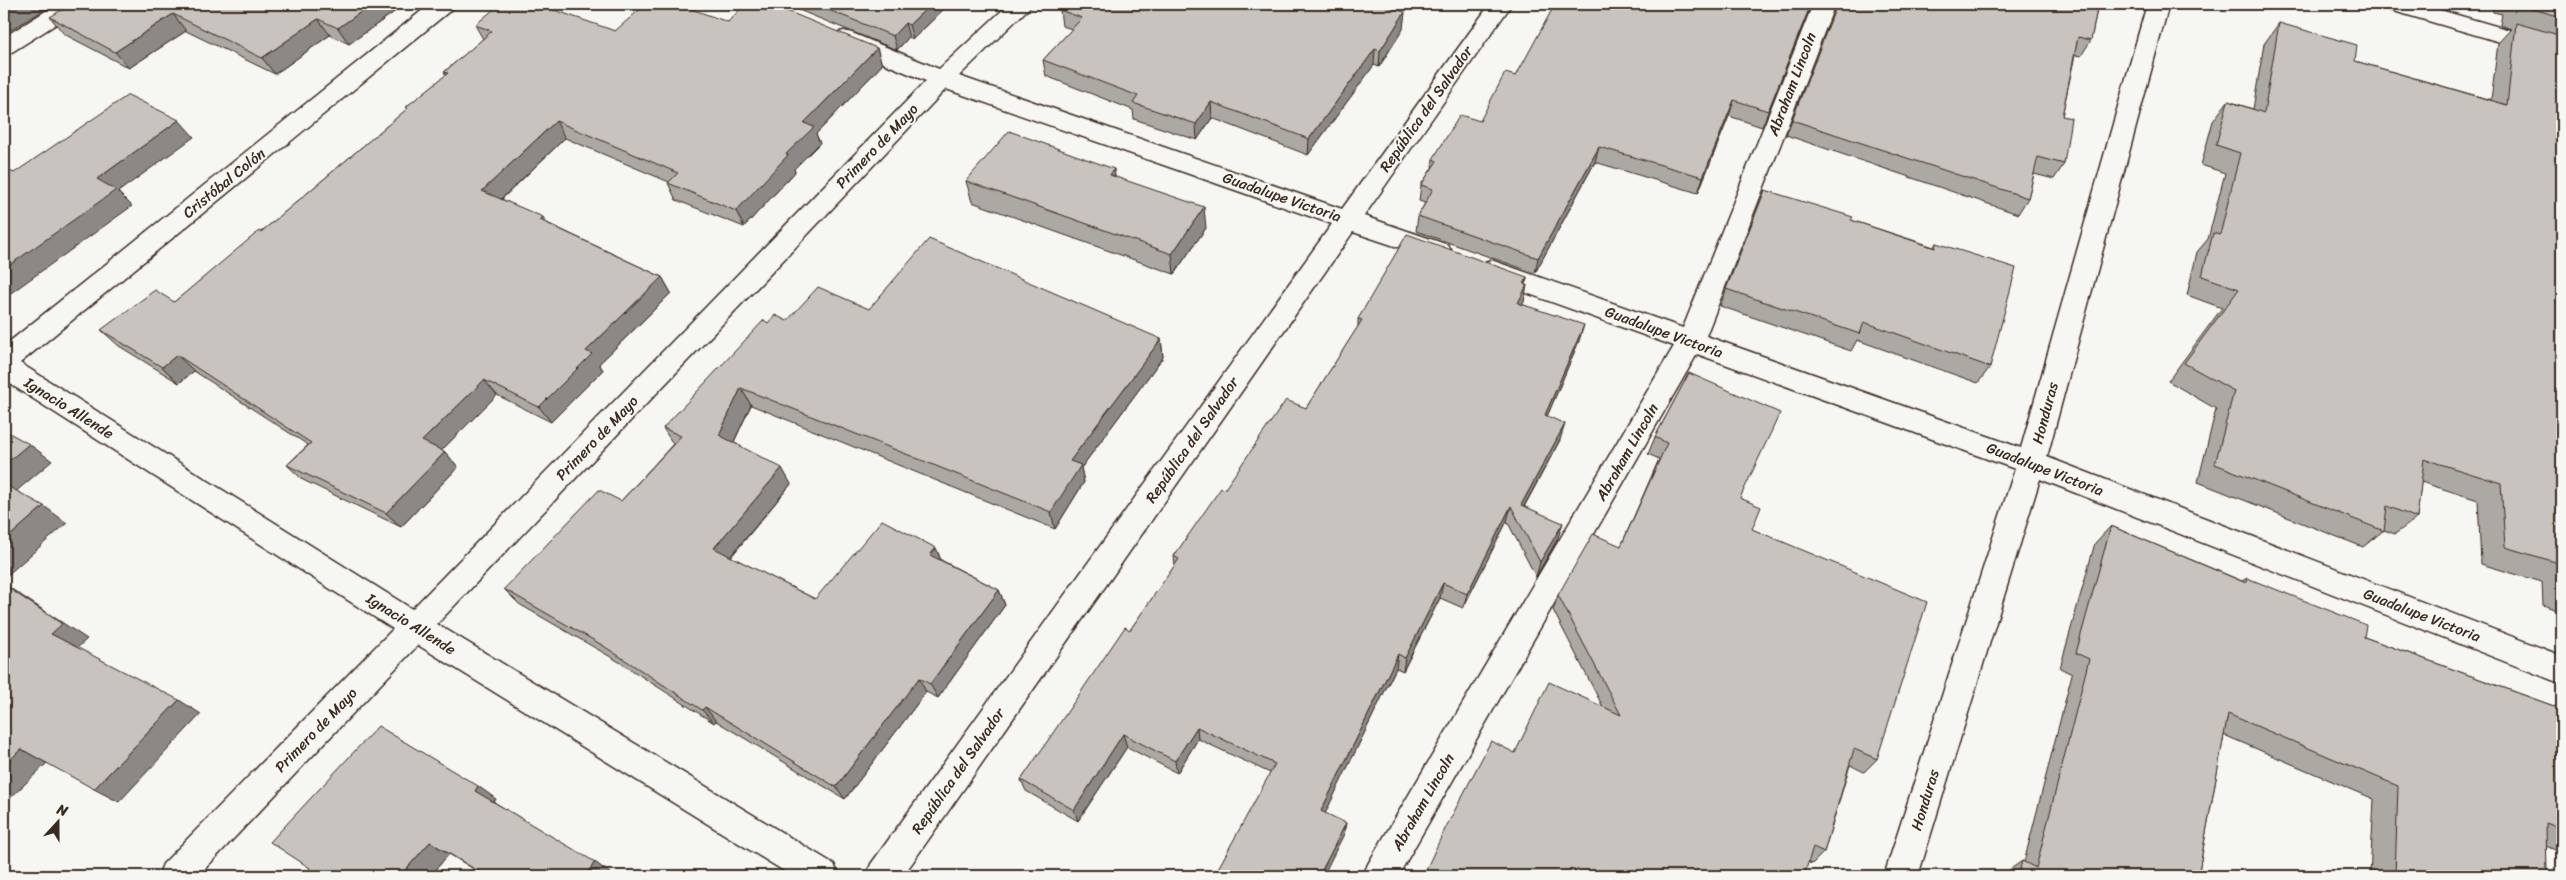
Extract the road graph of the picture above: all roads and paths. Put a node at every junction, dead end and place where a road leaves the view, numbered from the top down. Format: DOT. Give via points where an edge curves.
graph roads {
  1 [pos="72,4"];
  2 [pos="444,4"];
  3 [pos="1022,4"];
  4 [pos="1501,4"];
  5 [pos="1824,4"];
  6 [pos="2158,4"];
  7 [pos="2395,4"];
  8 [pos="825,30"];
  9 [pos="4,47"];
  10 [pos="2562,53"];
  11 [pos="942,79"];
  12 [pos="1348,220"];
  13 [pos="1691,341"];
  14 [pos="4,361"];
  15 [pos="4,367"];
  16 [pos="2031,463"];
  17 [pos="415,627"];
  18 [pos="2562,670"];
  19 [pos="175,876"];
  20 [pos="822,876"];
  21 [pos="883,876"];
  22 [pos="1380,876"];
  23 [pos="1901,876"];
  1 -- 9 [label="street"];
  2 -- 14 [label="street, Cristóbal Colón"];
  3 -- 11 [label="street, Primero de Mayo"];
  4 -- 12 [label="street, República del Salvador"];
  5 -- 13 [label="street, Abraham Lincoln"];
  6 -- 16 [label="street, Honduras"];
  7 -- 10 [label="street"];
  8 -- 11 [label="street, Guadalupe Victoria"];
  11 -- 12 [label="street, Guadalupe Victoria"];
  11 -- 17 [label="street, Primero de Mayo"];
  12 -- 13 [label="street, Guadalupe Victoria"];
  12 -- 21 [label="street, República del Salvador"];
  13 -- 16 [label="street, Guadalupe Victoria"];
  13 -- 22 [label="street, Abraham Lincoln"];
  15 -- 17 [label="street, Ignacio Allende"];
  16 -- 18 [label="street, Guadalupe Victoria"];
  16 -- 23 [label="street, Honduras"];
  17 -- 19 [label="street, Primero de Mayo"];
  17 -- 20 [label="street, Ignacio Allende"];
}
